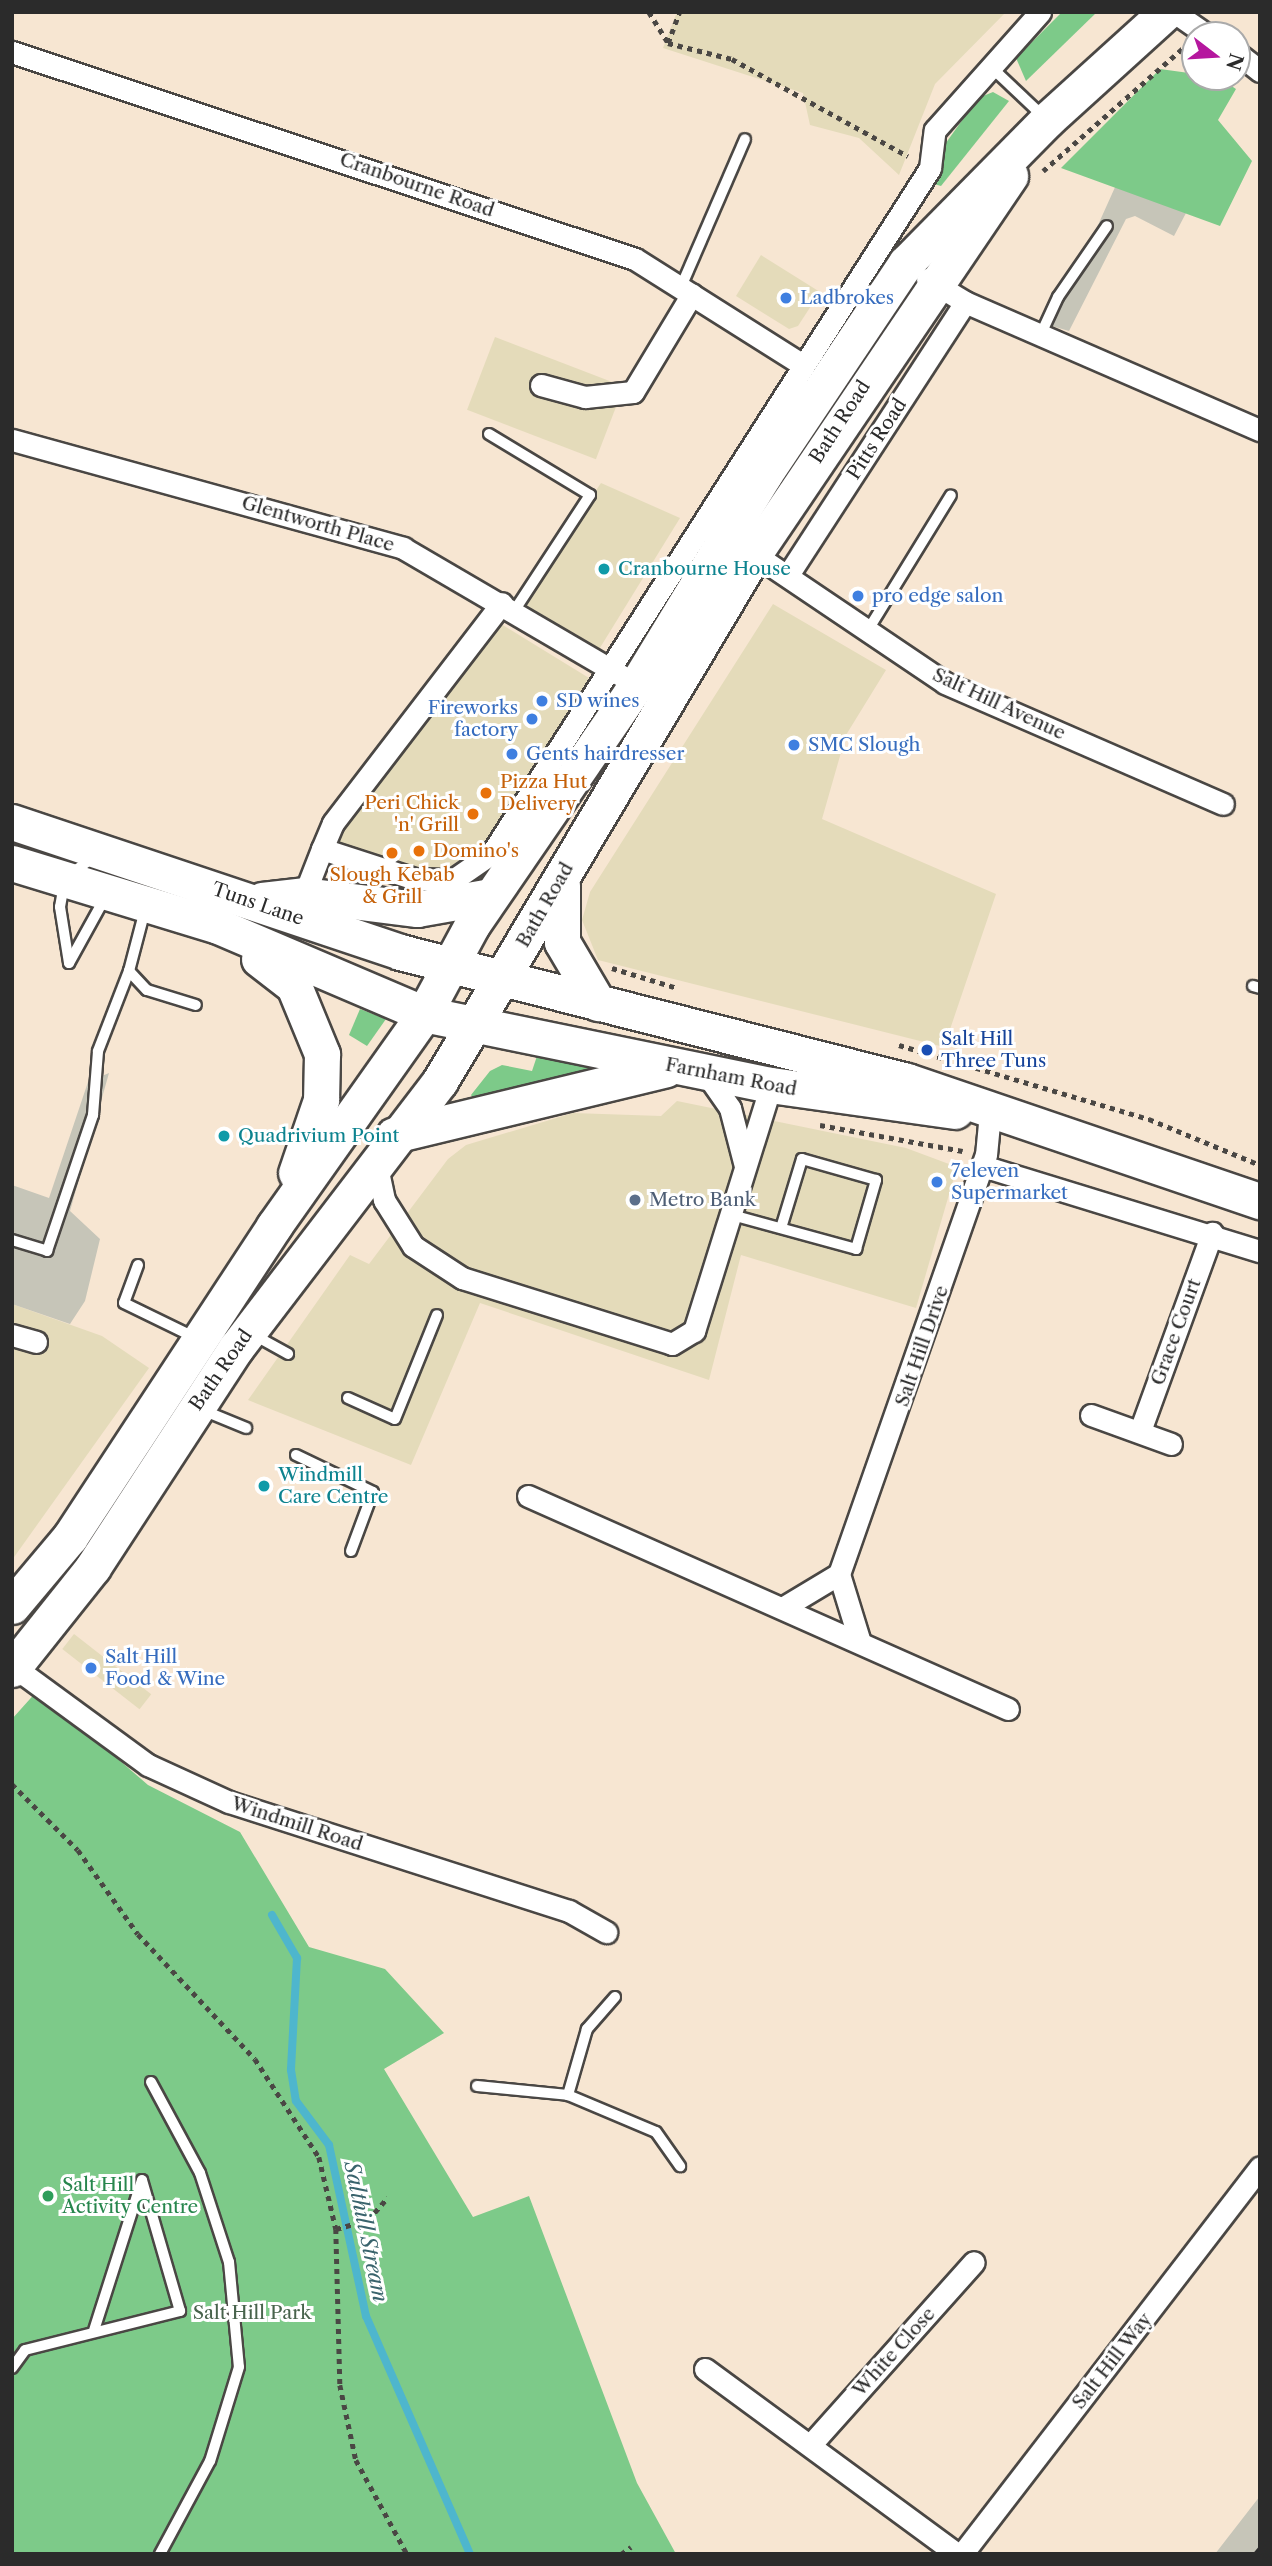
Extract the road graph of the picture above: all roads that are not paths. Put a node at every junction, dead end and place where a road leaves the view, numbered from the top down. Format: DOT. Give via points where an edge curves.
graph roads {
  1 [pos="1040,12"];
  2 [pos="1166,12"];
  3 [pos="12,52"];
  4 [pos="989,65"];
  5 [pos="1047,120"];
  6 [pos="745,139"];
  7 [pos="1107,226"];
  8 [pos="906,263"];
  9 [pos="934,284"];
  10 [pos="687,290"];
  11 [pos="965,302"];
  12 [pos="1040,336"];
  13 [pos="801,364"];
  14 [pos="541,385"];
  15 [pos="1260,430"];
  16 [pos="489,433"];
  17 [pos="12,440"];
  18 [pos="951,495"];
  19 [pos="754,554"];
  20 [pos="788,575"];
  21 [pos="509,606"];
  22 [pos="868,630"];
  23 [pos="624,677"];
  24 [pos="1223,804"];
  25 [pos="12,822"];
  26 [pos="579,846"];
  27 [pos="322,849"];
  28 [pos="81,857"];
  29 [pos="12,863"];
  30 [pos="153,886"];
  31 [pos="109,891"];
  32 [pos="304,895"];
  33 [pos="491,896"];
  34 [pos="250,901"];
  35 [pos="218,926"];
  36 [pos="449,966"];
  37 [pos="129,971"];
  38 [pos="505,976"];
  39 [pos="598,1003"];
  40 [pos="196,1005"];
  41 [pos="424,1014"];
  42 [pos="476,1023"];
  43 [pos="690,1070"];
  44 [pos="771,1085"];
  45 [pos="990,1113"];
  46 [pos="385,1149"];
  47 [pos="983,1166"];
  48 [pos="746,1172"];
  49 [pos="1260,1201"];
  50 [pos="732,1215"];
  51 [pos="274,1226"];
  52 [pos="781,1228"];
  53 [pos="1212,1233"];
  54 [pos="12,1240"];
  55 [pos="1260,1251"];
  56 [pos="138,1265"];
  57 [pos="437,1315"];
  58 [pos="248,1332"];
  59 [pos="12,1335"];
  60 [pos="200,1341"];
  61 [pos="36,1342"];
  62 [pos="288,1354"];
  63 [pos="348,1398"];
  64 [pos="180,1402"];
  65 [pos="1091,1415"];
  66 [pos="246,1428"];
  67 [pos="1140,1431"];
  68 [pos="1171,1444"];
  69 [pos="296,1455"];
  70 [pos="126,1481"];
  71 [pos="528,1496"];
  72 [pos="351,1551"];
  73 [pos="839,1574"];
  74 [pos="24,1576"];
  75 [pos="12,1606"];
  76 [pos="784,1607"];
  77 [pos="859,1639"];
  78 [pos="13,1667"];
  79 [pos="1008,1709"];
  80 [pos="606,1932"];
  81 [pos="615,1997"];
  82 [pos="152,2082"];
  83 [pos="477,2085"];
  84 [pos="568,2095"];
  85 [pos="680,2166"];
  86 [pos="1260,2167"];
  87 [pos="974,2262"];
  88 [pos="94,2330"];
  89 [pos="12,2368"];
  90 [pos="705,2368"];
  91 [pos="813,2442"];
  92 [pos="160,2554"];
  93 [pos="960,2554"];
  1 -- 4 [label="street, Bath Road"];
  2 -- 5 [label="main road, Bath Road"];
  3 -- 10 [label="street, Cranbourne Road" via="635,259"];
  4 -- 5 [label="lane"];
  4 -- 13 [label="street, Bath Road" via="935,130 930,168"];
  5 -- 8 [label="main road, Bath Road"];
  5 -- 9 [label="main road, Bath Road"];
  6 -- 10 [label="lane"];
  7 -- 12 [label="lane" via="1058,297"];
  8 -- 9 [label="street"];
  8 -- 23 [label="main road, Bath Road"];
  9 -- 11 [label="street"];
  9 -- 19 [label="main road, Bath Road"];
  10 -- 13 [label="street, Cranbourne Road"];
  10 -- 14 [label="street" via="633,392 585,397"];
  11 -- 12 [label="street"];
  11 -- 20 [label="street, Pitts Road"];
  12 -- 15 [label="street"];
  13 -- 23 [label="street, Bath Road"];
  16 -- 21 [label="lane" via="590,495"];
  17 -- 21 [label="street, Glentworth Place" via="403,548"];
  18 -- 22 [label="lane"];
  19 -- 20 [label="street, Salt Hill Avenue"];
  19 -- 26 [label="main road, Bath Road"];
  20 -- 22 [label="street, Salt Hill Avenue"];
  21 -- 23 [label="street, Glentworth Place"];
  21 -- 27 [label="street" via="333,823"];
  22 -- 24 [label="street, Salt Hill Avenue" via="945,683"];
  23 -- 27 [label="street, Bath Road" via="492,853 453,880 415,879"];
  23 -- 33 [label="main road, Bath Road"];
  25 -- 28 [label="main road, Tuns Lane"];
  26 -- 38 [label="main road, Bath Road"];
  26 -- 39 [label="main road" via="563,878 558,924 573,970"];
  27 -- 32 [label="street"];
  28 -- 29 [label="main road, Tuns Lane"];
  28 -- 30 [label="main road, Tuns Lane"];
  28 -- 31 [label="main road, Tuns Lane"];
  28 -- 31 [label="lane" via="60,906 69,963"];
  30 -- 31 [label="main road, Tuns Lane"];
  30 -- 34 [label="main road, Tuns Lane"];
  30 -- 35 [label="main road, Tuns Lane"];
  30 -- 37 [label="lane"];
  32 -- 33 [label="main road" via="418,909"];
  32 -- 34 [label="main road"];
  33 -- 36 [label="main road, Bath Road"];
  34 -- 36 [label="main road, Tuns Lane"];
  35 -- 41 [label="main road, Tuns Lane"];
  35 -- 51 [label="main road" via="294,986 322,1054 321,1100"];
  36 -- 38 [label="main road, Tuns Lane"];
  36 -- 41 [label="main road, Bath Road"];
  37 -- 40 [label="lane" via="147,990"];
  37 -- 54 [label="lane" via="98,1051 93,1115 47,1251"];
  38 -- 39 [label="main road, Farnham Road"];
  38 -- 42 [label="main road, Bath Road"];
  39 -- 45 [label="main road, Farnham Road" via="907,1081"];
  41 -- 42 [label="main road, Tuns Lane"];
  41 -- 51 [label="main road, Bath Road"];
  42 -- 43 [label="main road, Farnham Road"];
  42 -- 46 [label="main road, Bath Road" via="440,1081"];
  43 -- 44 [label="main road, Farnham Road"];
  43 -- 46 [label="main road"];
  43 -- 48 [label="street" via="730,1108"];
  44 -- 45 [label="main road, Farnham Road" via="898,1107"];
  44 -- 48 [label="street"];
  45 -- 47 [label="street, Salt Hill Drive"];
  45 -- 49 [label="main road, Farnham Road"];
  46 -- 50 [label="street" via="384,1200 413,1246 462,1278 672,1344 694,1331"];
  46 -- 58 [label="main road, Bath Road"];
  47 -- 53 [label="street"];
  47 -- 73 [label="street, Salt Hill Drive"];
  48 -- 50 [label="street"];
  50 -- 52 [label="lane"];
  51 -- 60 [label="main road, Bath Road"];
  52 -- 52 [label="lane" via="856,1249 876,1180 802,1159"];
  53 -- 55 [label="street"];
  53 -- 67 [label="street, Grace Court"];
  56 -- 60 [label="lane" via="124,1303"];
  57 -- 63 [label="lane" via="395,1419"];
  58 -- 62 [label="lane"];
  58 -- 64 [label="main road, Bath Road"];
  59 -- 61 [label="street"];
  60 -- 64 [label="main road, Bath Road"];
  64 -- 66 [label="lane"];
  64 -- 70 [label="main road, Bath Road"];
  65 -- 67 [label="street"];
  67 -- 68 [label="street"];
  69 -- 72 [label="lane" via="373,1492"];
  70 -- 74 [label="main road, Bath Road"];
  70 -- 78 [label="main road, Bath Road" via="93,1567"];
  71 -- 76 [label="street"];
  73 -- 76 [label="street"];
  73 -- 77 [label="street"];
  74 -- 75 [label="main road, Bath Road"];
  76 -- 77 [label="street"];
  77 -- 79 [label="street"];
  78 -- 80 [label="street, Windmill Road" via="148,1765 229,1802 569,1911"];
  81 -- 84 [label="lane" via="587,2029"];
  82 -- 92 [label="lane" via="201,2173 229,2262 239,2368 210,2461"];
  83 -- 84 [label="lane"];
  84 -- 85 [label="lane" via="656,2132"];
  86 -- 93 [label="street, Salt Hill Way"];
  87 -- 91 [label="street, White Close"];
  88 -- 88 [label="lane" via="118,2255 142,2180 180,2311"];
  88 -- 89 [label="lane" via="25,2350"];
  90 -- 91 [label="street"];
  91 -- 93 [label="street"];
}
